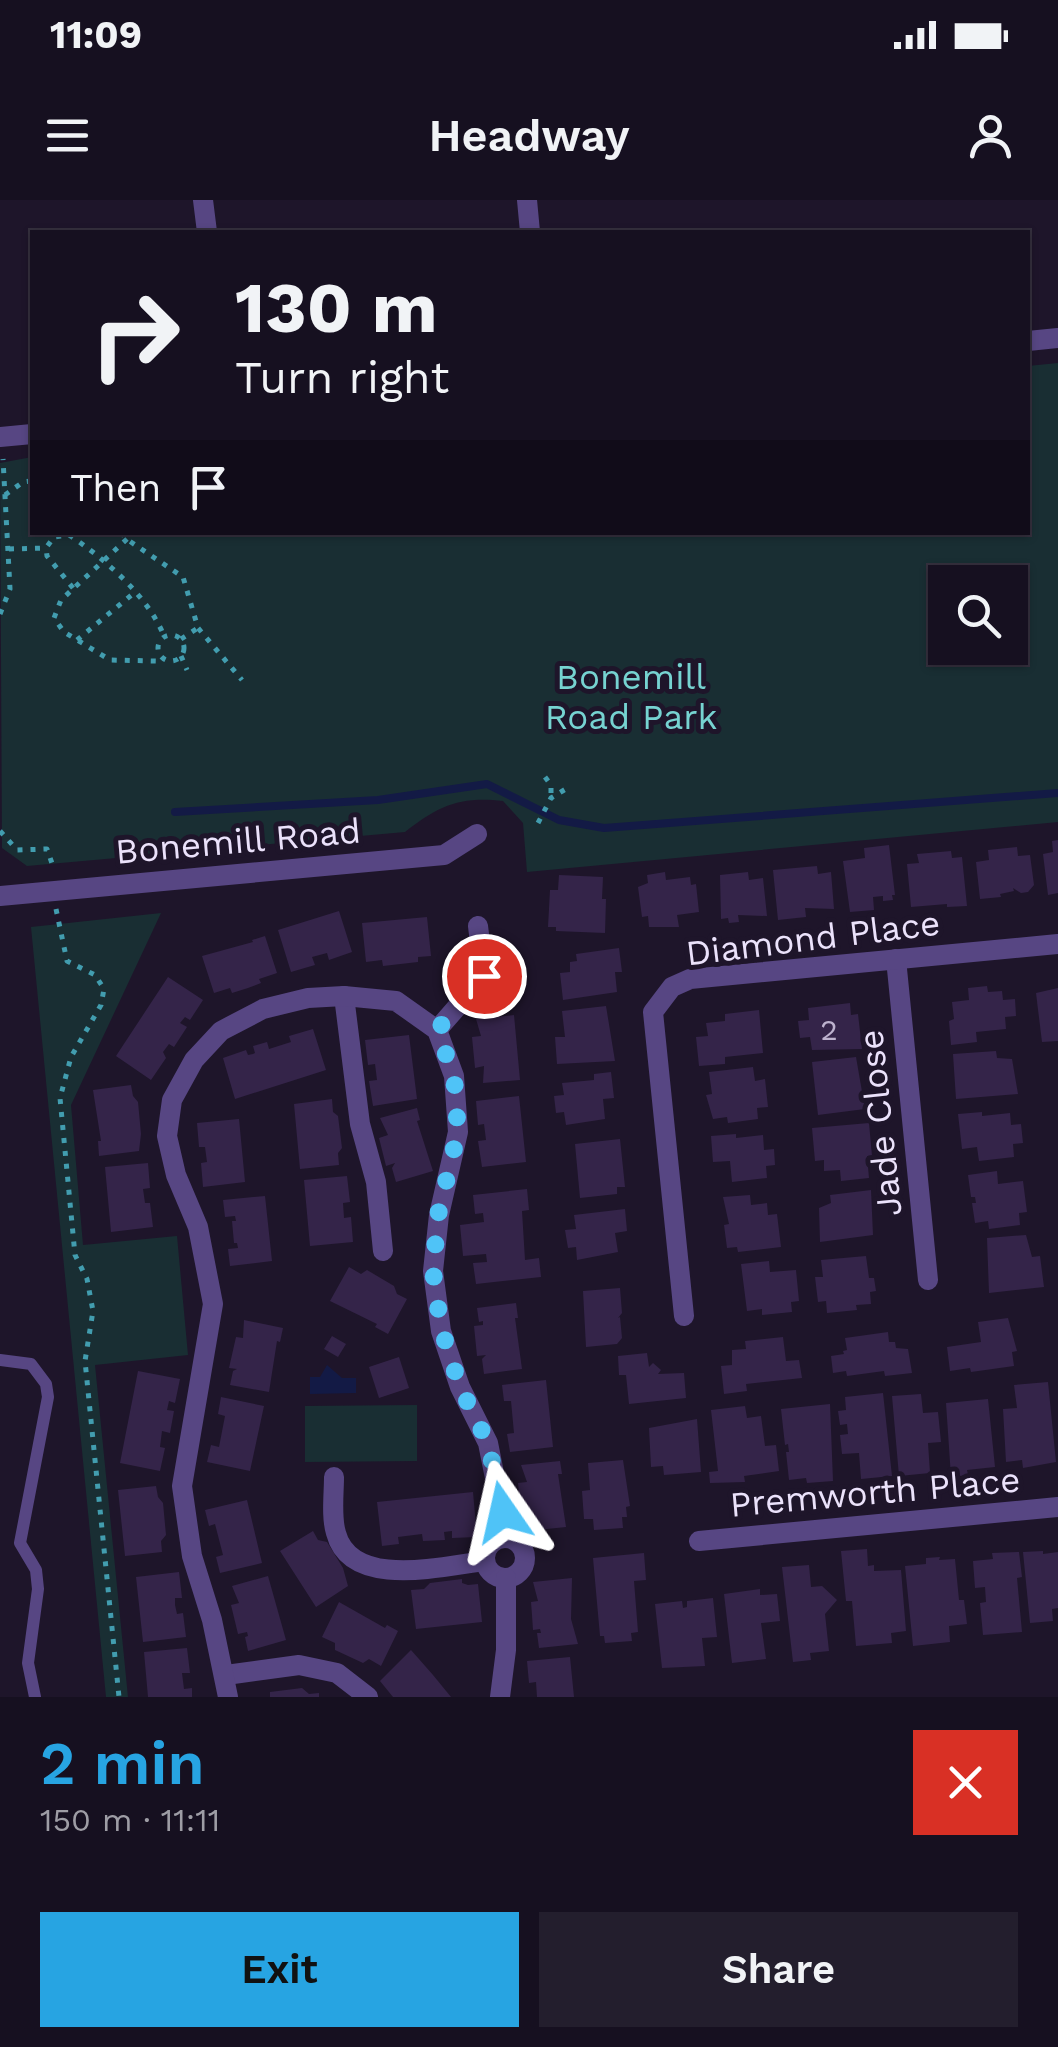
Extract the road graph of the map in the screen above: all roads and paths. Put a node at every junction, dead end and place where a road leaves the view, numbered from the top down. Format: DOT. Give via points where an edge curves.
graph roads {
  1 [pos="203,200"];
  2 [pos="527,200"];
  3 [pos="206,230"];
  4 [pos="530,230"];
  5 [pos="1058,338"];
  6 [pos="1030,340"];
  7 [pos="30,435"];
  8 [pos="2,447"];
  9 [pos="30,481"];
  10 [pos="5,495"];
  11 [pos="125,536"];
  12 [pos="46,548"];
  13 [pos="9,549"];
  14 [pos="102,560"];
  15 [pos="73,588"];
  16 [pos="134,592"];
  17 [pos="0,614"];
  18 [pos="198,628"];
  19 [pos="164,636"];
  20 [pos="181,639"];
  21 [pos="77,640"];
  22 [pos="181,656"];
  23 [pos="162,658"];
  24 [pos="187,670"];
  25 [pos="242,680"];
  26 [pos="545,777"];
  27 [pos="569,788"];
  28 [pos="550,798"];
  29 [pos="538,823"];
  30 [pos="0,831"];
  31 [pos="477,834"];
  32 [pos="53,890"];
  33 [pos="0,896"];
  34 [pos="478,926"];
  35 [pos="1058,944"];
  36 [pos="896,960"];
  37 [pos="344,996"];
  38 [pos="437,1030"];
  39 [pos="383,1250"];
  40 [pos="928,1280"];
  41 [pos="684,1316"];
  42 [pos="0,1360"];
  43 [pos="334,1478"];
  44 [pos="1058,1508"];
  45 [pos="507,1538"];
  46 [pos="698,1541"];
  47 [pos="485,1561"];
  48 [pos="506,1578"];
  49 [pos="227,1686"];
  50 [pos="35,1697"];
  51 [pos="119,1697"];
  52 [pos="368,1697"];
  53 [pos="500,1697"];
  1 -- 3 [label="street"];
  2 -- 4 [label="street"];
  5 -- 6 [label="street"];
  7 -- 8 [label="street"];
  8 -- 10 [label="path"];
  9 -- 10 [label="path"];
  10 -- 13 [label="path"];
  11 -- 14 [label="path"];
  11 -- 18 [label="path" via="182,576"];
  12 -- 13 [label="path"];
  12 -- 14 [label="path" via="54,537 69,535"];
  12 -- 15 [label="path"];
  13 -- 17 [label="path" via="10,589"];
  14 -- 15 [label="path"];
  14 -- 16 [label="path"];
  15 -- 21 [label="path" via="54,618"];
  16 -- 19 [label="path"];
  16 -- 21 [label="path"];
  18 -- 20 [label="path"];
  18 -- 25 [label="path"];
  19 -- 20 [label="path"];
  19 -- 23 [label="path" via="158,646"];
  20 -- 22 [label="path"];
  21 -- 23 [label="path" via="110,660"];
  22 -- 23 [label="path"];
  22 -- 24 [label="path"];
  26 -- 28 [label="path"];
  27 -- 28 [label="path"];
  28 -- 29 [label="path"];
  30 -- 32 [label="path" via="17,850 48,849"];
  31 -- 32 [label="street, Bonemill Road" via="444,854"];
  32 -- 33 [label="street, Bonemill Road"];
  32 -- 51 [label="path" via="62,954 95,975 104,990 71,1057 60,1098 75,1256 92,1296 85,1362"];
  34 -- 38 [label="street" via="484,976"];
  35 -- 36 [label="street, Diamond Place"];
  36 -- 40 [label="street, Jade Close"];
  36 -- 41 [label="street, Diamond Place" via="690,979 672,987 653,1012"];
  37 -- 38 [label="street" via="396,1001"];
  37 -- 39 [label="street"];
  37 -- 49 [label="street" via="263,1008 222,1031 194,1060 172,1100 167,1136 198,1227 213,1304 182,1486 192,1556"];
  38 -- 45 [label="street" via="454,1076 458,1132 438,1215 437,1301 460,1387 488,1443"];
  42 -- 50 [label="lane" via="31,1364 48,1397 20,1543 36,1570 38,1589 28,1663"];
  43 -- 47 [label="street" via="336,1534 352,1558 386,1572"];
  44 -- 46 [label="street, Premworth Place"];
  45 -- 47 [label="street" via="490,1544"];
  45 -- 48 [label="street" via="524,1555 518,1573"];
  47 -- 48 [label="street" via="495,1576"];
  48 -- 53 [label="street"];
  49 -- 52 [label="street" via="299,1664 337,1673"];
}
